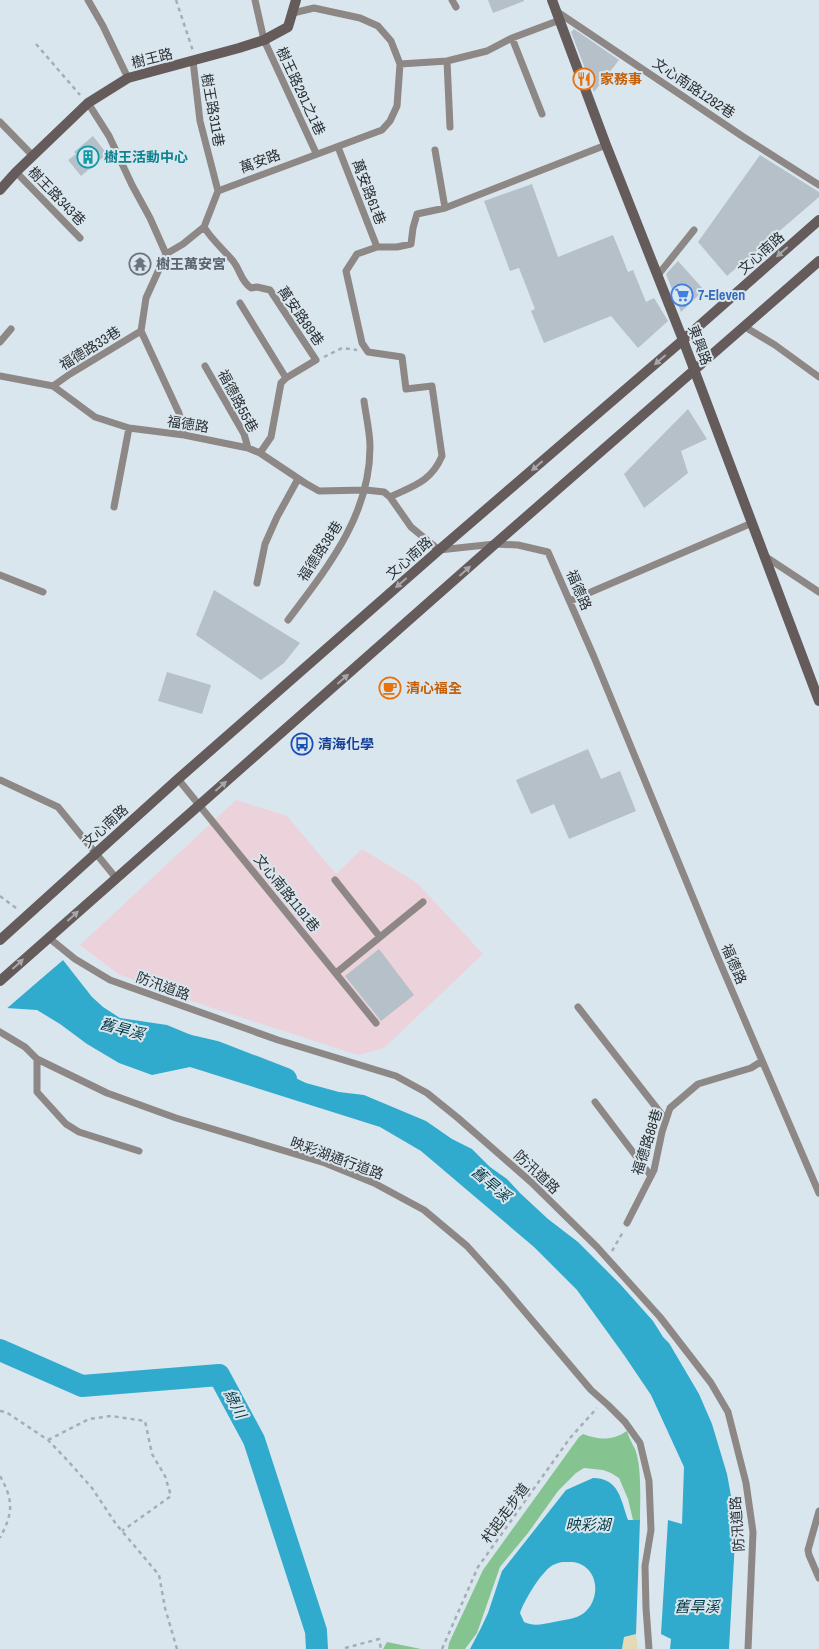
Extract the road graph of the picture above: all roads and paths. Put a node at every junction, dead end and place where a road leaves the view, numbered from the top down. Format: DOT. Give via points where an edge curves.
graph roads {
  1 [pos="88,0"];
  2 [pos="176,0"];
  3 [pos="255,0"];
  4 [pos="296,0"];
  5 [pos="552,0"];
  6 [pos="293,13"];
  7 [pos="558,15"];
  8 [pos="512,38"];
  9 [pos="264,40"];
  10 [pos="36,44"];
  11 [pos="193,61"];
  12 [pos="447,61"];
  13 [pos="400,64"];
  14 [pos="128,78"];
  15 [pos="88,103"];
  16 [pos="542,114"];
  17 [pos="0,122"];
  18 [pos="450,127"];
  19 [pos="606,145"];
  20 [pos="338,147"];
  21 [pos="435,150"];
  22 [pos="316,154"];
  23 [pos="33,156"];
  24 [pos="16,172"];
  25 [pos="819,185"];
  26 [pos="0,190"];
  27 [pos="218,191"];
  28 [pos="446,208"];
  29 [pos="819,220"];
  30 [pos="204,226"];
  31 [pos="694,230"];
  32 [pos="80,238"];
  33 [pos="377,247"];
  34 [pos="166,254"];
  35 [pos="819,261"];
  36 [pos="658,275"];
  37 [pos="240,303"];
  38 [pos="745,327"];
  39 [pos="11,330"];
  40 [pos="141,331"];
  41 [pos="683,340"];
  42 [pos="0,342"];
  43 [pos="368,352"];
  44 [pos="316,360"];
  45 [pos="205,366"];
  46 [pos="694,371"];
  47 [pos="0,376"];
  48 [pos="819,377"];
  49 [pos="286,378"];
  50 [pos="53,386"];
  51 [pos="364,401"];
  52 [pos="129,428"];
  53 [pos="184,435"];
  54 [pos="248,448"];
  55 [pos="260,453"];
  56 [pos="298,478"];
  57 [pos="366,490"];
  58 [pos="390,497"];
  59 [pos="114,507"];
  60 [pos="752,523"];
  61 [pos="495,544"];
  62 [pos="438,550"];
  63 [pos="766,557"];
  64 [pos="0,575"];
  65 [pos="257,583"];
  66 [pos="42,592"];
  67 [pos="819,592"];
  68 [pos="570,600"];
  69 [pos="288,620"];
  70 [pos="819,701"];
  71 [pos="178,779"];
  72 [pos="0,780"];
  73 [pos="200,806"];
  74 [pos="95,854"];
  75 [pos="116,878"];
  76 [pos="334,880"];
  77 [pos="0,896"];
  78 [pos="423,902"];
  79 [pos="16,908"];
  80 [pos="380,937"];
  81 [pos="48,938"];
  82 [pos="0,940"];
  83 [pos="336,973"];
  84 [pos="0,980"];
  85 [pos="578,1007"];
  86 [pos="376,1022"];
  87 [pos="0,1032"];
  88 [pos="36,1059"];
  89 [pos="762,1061"];
  90 [pos="595,1102"];
  91 [pos="666,1120"];
  92 [pos="139,1151"];
  93 [pos="651,1176"];
  94 [pos="819,1193"];
  95 [pos="627,1223"];
  96 [pos="608,1259"];
  97 [pos="604,1401"];
  98 [pos="0,1411"];
  99 [pos="48,1440"];
  100 [pos="0,1476"];
  101 [pos="819,1511"];
  102 [pos="122,1531"];
  103 [pos="0,1538"];
  104 [pos="819,1578"];
  105 [pos="345,1648"];
  106 [pos="177,1649"];
  107 [pos="381,1649"];
  108 [pos="442,1649"];
  109 [pos="649,1649"];
  110 [pos="748,1649"];
  1 -- 14 [label="lane"];
  2 -- 11 [label="path" via="193,50"];
  3 -- 9 [label="lane, 樹王路291之1巷"];
  4 -- 6 [label="main road, 樹王路"];
  5 -- 7 [label="main road, 東興路"];
  6 -- 9 [label="main road, 樹王路" via="288,27"];
  6 -- 13 [label="lane, 萬安路" via="314,8 360,18 378,26 391,40"];
  7 -- 8 [label="lane"];
  7 -- 19 [label="main road, 東興路"];
  7 -- 25 [label="lane, 文心南路1282巷"];
  8 -- 12 [label="lane" via="488,51"];
  8 -- 16 [label="lane"];
  9 -- 11 [label="main road, 樹王路"];
  9 -- 22 [label="lane, 樹王路291之1巷"];
  10 -- 15 [label="path"];
  11 -- 14 [label="main road, 樹王路"];
  11 -- 27 [label="lane, 樹王路311巷" via="200,121"];
  12 -- 13 [label="lane"];
  12 -- 18 [label="lane"];
  13 -- 20 [label="lane, 萬安路" via="397,106 390,121 382,130"];
  14 -- 15 [label="main road, 樹王路"];
  15 -- 23 [label="main road, 樹王路"];
  15 -- 34 [label="lane" via="109,136"];
  17 -- 23 [label="lane"];
  19 -- 28 [label="lane"];
  19 -- 36 [label="main road, 東興路"];
  20 -- 22 [label="lane, 萬安路"];
  20 -- 33 [label="lane, 萬安路61巷"];
  21 -- 28 [label="lane"];
  22 -- 27 [label="lane, 萬安路"];
  23 -- 24 [label="main road, 樹王路"];
  24 -- 26 [label="main road, 樹王路"];
  24 -- 32 [label="lane, 樹王路343巷"];
  27 -- 30 [label="lane"];
  28 -- 33 [label="lane" via="417,214 411,244"];
  29 -- 41 [label="main road, 文心南路, one-way"];
  30 -- 34 [label="lane"];
  30 -- 44 [label="lane, 萬安路89巷" via="212,240 235,263 243,282 251,288 270,290"];
  31 -- 36 [label="lane"];
  33 -- 43 [label="lane" via="356,254 346,271 362,343"];
  34 -- 40 [label="lane" via="146,298"];
  35 -- 38 [label="main road"];
  36 -- 41 [label="main road, 東興路"];
  37 -- 49 [label="lane"];
  38 -- 46 [label="main road"];
  38 -- 48 [label="lane"];
  39 -- 42 [label="lane"];
  40 -- 50 [label="lane, 福德路33巷"];
  40 -- 53 [label="lane" via="179,413"];
  41 -- 46 [label="main road, 東興路"];
  41 -- 62 [label="main road, 文心南路, one-way"];
  43 -- 44 [label="path" via="342,348"];
  43 -- 58 [label="lane" via="402,358 406,389 432,386 442,456 428,478"];
  44 -- 49 [label="lane"];
  45 -- 54 [label="lane, 福德路55巷" via="244,434"];
  46 -- 60 [label="main road, 東興路"];
  46 -- 61 [label="main road"];
  47 -- 50 [label="lane, 福德路"];
  49 -- 55 [label="lane" via="281,383 270,437"];
  50 -- 52 [label="lane, 福德路" via="95,417"];
  51 -- 57 [label="lane, 福德路38巷" via="370,447"];
  52 -- 53 [label="lane, 福德路"];
  52 -- 59 [label="lane"];
  53 -- 54 [label="lane, 福德路"];
  54 -- 55 [label="lane, 福德路"];
  55 -- 56 [label="lane, 福德路"];
  56 -- 57 [label="lane, 福德路" via="320,491"];
  56 -- 65 [label="lane" via="266,544"];
  57 -- 58 [label="lane, 福德路" via="384,492"];
  57 -- 69 [label="lane, 福德路38巷" via="349,532"];
  58 -- 62 [label="lane" via="411,527"];
  60 -- 63 [label="main road, 東興路"];
  60 -- 68 [label="lane"];
  61 -- 62 [label="lane, 福德路"];
  61 -- 68 [label="lane, 福德路" via="518,544 548,552"];
  73 -- 61 [label="main road, one-way"];
  62 -- 71 [label="main road, 文心南路, one-way"];
  63 -- 67 [label="lane"];
  63 -- 70 [label="main road, 東興路"];
  64 -- 66 [label="lane"];
  68 -- 89 [label="lane, 福德路"];
  71 -- 73 [label="lane, 文心南路1191巷"];
  71 -- 74 [label="main road, 文心南路"];
  72 -- 74 [label="lane" via="58,808"];
  73 -- 75 [label="main road"];
  73 -- 83 [label="lane, 文心南路1191巷"];
  74 -- 75 [label="lane"];
  74 -- 82 [label="main road, 文心南路"];
  81 -- 75 [label="main road, one-way"];
  76 -- 80 [label="lane"];
  77 -- 79 [label="path"];
  78 -- 80 [label="lane"];
  80 -- 83 [label="lane"];
  84 -- 81 [label="main road, one-way"];
  81 -- 96 [label="lane, 防汛道路" via="110,980 278,1040 396,1076 427,1093 531,1182"];
  83 -- 86 [label="lane, 文心南路1191巷"];
  85 -- 91 [label="lane"];
  87 -- 88 [label="lane, 映彩湖通行道路" via="25,1047"];
  88 -- 92 [label="lane" via="37,1092 66,1124 79,1132"];
  88 -- 97 [label="lane, 映彩湖通行道路" via="107,1093 366,1179 424,1210 467,1246"];
  89 -- 91 [label="lane, 福德路88巷" via="751,1068 698,1084 670,1108"];
  89 -- 94 [label="lane, 福德路"];
  90 -- 93 [label="lane"];
  91 -- 93 [label="lane, 福德路88巷"];
  93 -- 95 [label="lane, 福德路88巷"];
  95 -- 96 [label="path"];
  96 -- 110 [label="lane, 防汛道路" via="712,1383 728,1412 746,1483 752,1532"];
  97 -- 108 [label="path, 杙起走步道" via="570,1438 478,1567"];
  97 -- 109 [label="lane, 映彩湖通行道路" via="640,1443 649,1481 651,1530 645,1566"];
  98 -- 99 [label="path"];
  99 -- 102 [label="path" via="92,1488"];
  99 -- 102 [label="path" via="90,1419 111,1416 145,1421 152,1454 165,1476 171,1496"];
  100 -- 103 [label="path" via="11,1503"];
  101 -- 104 [label="lane" via="808,1550"];
  102 -- 106 [label="path" via="159,1575"];
  105 -- 107 [label="path" via="379,1639"];
}
